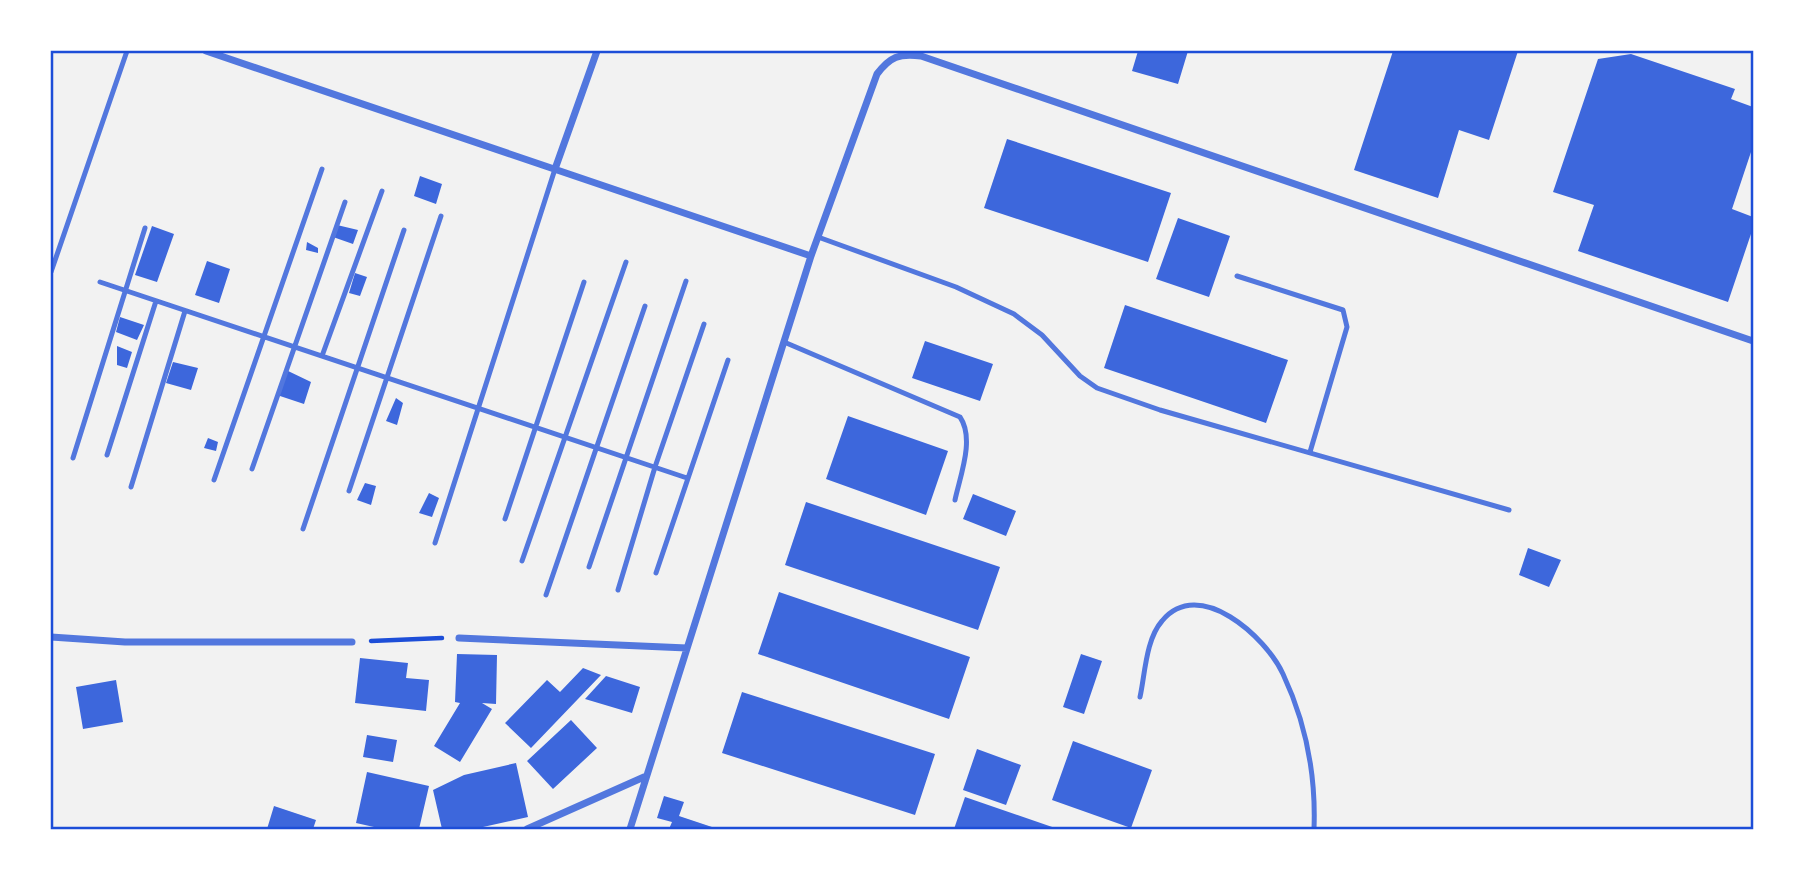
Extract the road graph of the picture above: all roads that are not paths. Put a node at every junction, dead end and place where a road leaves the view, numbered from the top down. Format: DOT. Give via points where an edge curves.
graph roads {
  1 [pos="127,51"];
  2 [pos="206,51"];
  3 [pos="597,51"];
  4 [pos="322,169"];
  5 [pos="555,169"];
  6 [pos="382,191"];
  7 [pos="345,202"];
  8 [pos="440,216"];
  9 [pos="145,228"];
  10 [pos="404,230"];
  11 [pos="818,237"];
  12 [pos="811,256"];
  13 [pos="626,262"];
  14 [pos="51,272"];
  15 [pos="1237,276"];
  16 [pos="687,281"];
  17 [pos="100,282"];
  18 [pos="584,282"];
  19 [pos="125,291"];
  20 [pos="156,301"];
  21 [pos="645,306"];
  22 [pos="185,311"];
  23 [pos="704,324"];
  24 [pos="263,337"];
  25 [pos="1753,341"];
  26 [pos="784,342"];
  27 [pos="294,347"];
  28 [pos="322,356"];
  29 [pos="728,360"];
  30 [pos="356,368"];
  31 [pos="387,378"];
  32 [pos="477,408"];
  33 [pos="537,428"];
  34 [pos="567,438"];
  35 [pos="598,448"];
  36 [pos="1310,452"];
  37 [pos="107,455"];
  38 [pos="73,458"];
  39 [pos="627,458"];
  40 [pos="655,467"];
  41 [pos="252,469"];
  42 [pos="687,478"];
  43 [pos="214,480"];
  44 [pos="131,487"];
  45 [pos="349,491"];
  46 [pos="955,500"];
  47 [pos="1509,510"];
  48 [pos="505,519"];
  49 [pos="303,529"];
  50 [pos="435,543"];
  51 [pos="522,561"];
  52 [pos="589,567"];
  53 [pos="656,573"];
  54 [pos="618,590"];
  55 [pos="546,595"];
  56 [pos="51,637"];
  57 [pos="459,638"];
  58 [pos="352,642"];
  59 [pos="687,648"];
  60 [pos="1140,697"];
  61 [pos="644,777"];
  62 [pos="527,829"];
  63 [pos="630,829"];
  64 [pos="1314,829"];
  1 -- 14 [label="lane"];
  2 -- 5 [label="street"];
  3 -- 5 [label="street"];
  4 -- 24 [label="lane"];
  5 -- 12 [label="street"];
  5 -- 32 [label="lane"];
  6 -- 28 [label="lane"];
  7 -- 27 [label="lane"];
  8 -- 31 [label="lane"];
  9 -- 19 [label="lane"];
  10 -- 30 [label="lane"];
  11 -- 12 [label="street"];
  11 -- 25 [label="street" via="877,74 888,60 904,54 921,56"];
  11 -- 36 [label="lane" via="956,287 1014,314 1097,388"];
  12 -- 26 [label="street"];
  13 -- 34 [label="lane"];
  15 -- 36 [label="lane" via="1343,310 1348,327"];
  16 -- 39 [label="lane"];
  17 -- 19 [label="lane"];
  18 -- 33 [label="lane"];
  19 -- 20 [label="lane"];
  19 -- 38 [label="lane"];
  20 -- 22 [label="lane"];
  20 -- 37 [label="lane"];
  21 -- 35 [label="lane"];
  22 -- 24 [label="lane"];
  22 -- 44 [label="lane"];
  23 -- 40 [label="lane"];
  24 -- 27 [label="lane"];
  24 -- 43 [label="lane"];
  26 -- 46 [label="lane" via="960,417 966,441"];
  26 -- 59 [label="street"];
  27 -- 28 [label="lane"];
  27 -- 41 [label="lane"];
  28 -- 30 [label="lane"];
  29 -- 42 [label="lane"];
  30 -- 31 [label="lane"];
  30 -- 49 [label="lane"];
  31 -- 32 [label="lane"];
  31 -- 45 [label="lane"];
  32 -- 33 [label="lane"];
  32 -- 50 [label="lane"];
  33 -- 34 [label="lane"];
  33 -- 48 [label="lane"];
  34 -- 35 [label="lane"];
  34 -- 51 [label="lane"];
  35 -- 39 [label="lane"];
  35 -- 55 [label="lane"];
  36 -- 47 [label="lane"];
  39 -- 40 [label="lane"];
  39 -- 52 [label="lane"];
  40 -- 42 [label="lane"];
  40 -- 54 [label="lane"];
  42 -- 53 [label="lane"];
  56 -- 58 [label="street" via="125,642"];
  57 -- 59 [label="street"];
  59 -- 61 [label="street"];
  60 -- 64 [label="lane" via="1153,634 1171,611 1191,606 1234,618 1260,639 1283,673 1311,756"];
  61 -- 62 [label="street"];
  61 -- 63 [label="street"];
}
